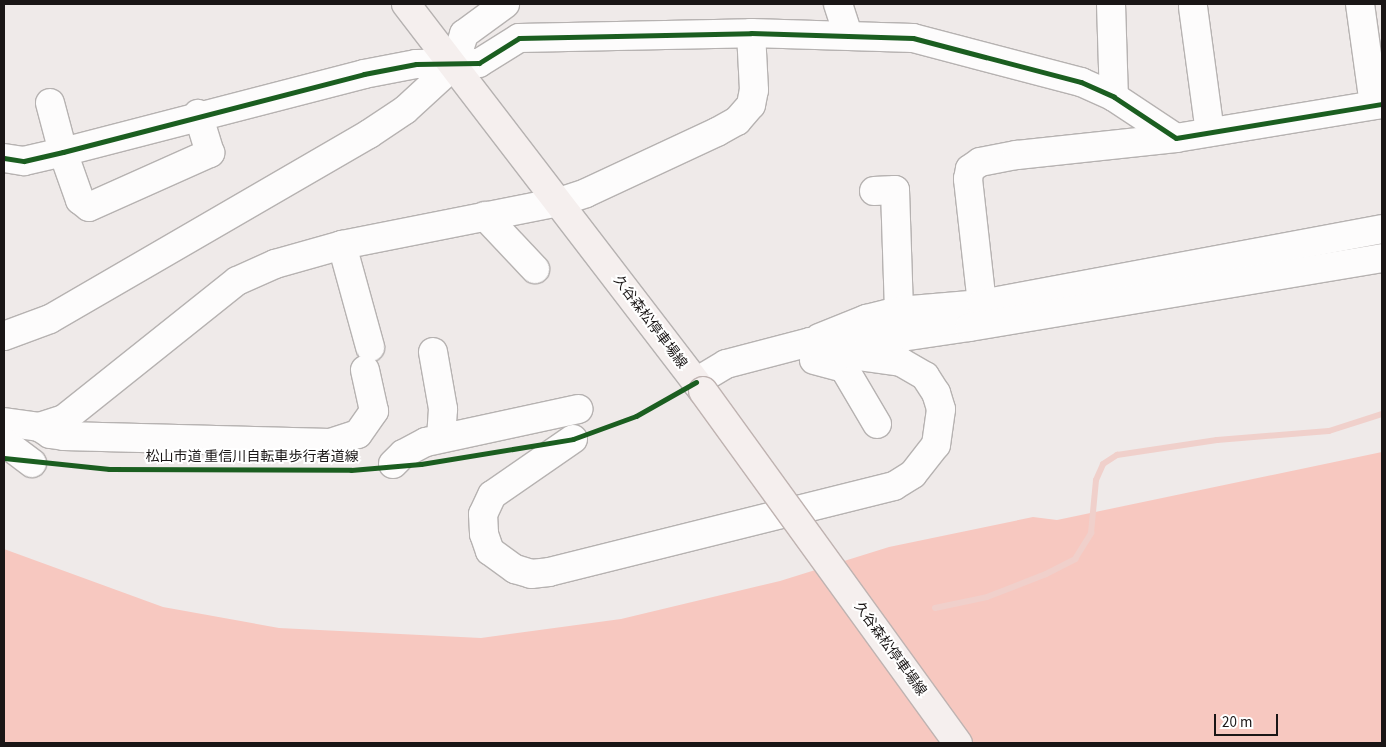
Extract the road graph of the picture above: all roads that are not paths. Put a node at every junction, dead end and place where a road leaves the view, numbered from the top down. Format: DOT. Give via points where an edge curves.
graph roads {
  1 [pos="406,4"];
  2 [pos="505,4"];
  3 [pos="838,4"];
  4 [pos="1111,4"];
  5 [pos="1360,4"];
  6 [pos="1193,7"];
  7 [pos="751,33"];
  8 [pos="848,35"];
  9 [pos="454,65"];
  10 [pos="1114,97"];
  11 [pos="50,103"];
  12 [pos="1378,104"];
  13 [pos="198,114"];
  14 [pos="1210,132"];
  15 [pos="1176,138"];
  16 [pos="63,152"];
  17 [pos="4,158"];
  18 [pos="874,191"];
  19 [pos="559,202"];
  20 [pos="485,216"];
  21 [pos="1382,229"];
  22 [pos="342,245"];
  23 [pos="1382,258"];
  24 [pos="534,269"];
  25 [pos="982,304"];
  26 [pos="899,311"];
  27 [pos="4,336"];
  28 [pos="822,344"];
  29 [pos="776,351"];
  30 [pos="433,352"];
  31 [pos="699,386"];
  32 [pos="578,408"];
  33 [pos="4,422"];
  34 [pos="877,424"];
  35 [pos="39,427"];
  36 [pos="441,438"];
  37 [pos="573,439"];
  38 [pos="4,442"];
  39 [pos="32,463"];
  40 [pos="393,464"];
  41 [pos="958,743"];
  1 -- 9 [label="main road, 久谷森松停車場線"];
  2 -- 9 [label="street" via="464,34"];
  3 -- 8 [label="street"];
  4 -- 10 [label="street"];
  5 -- 12 [label="street"];
  6 -- 14 [label="street"];
  7 -- 8 [label="street"];
  7 -- 9 [label="street" via="519,38 479,62"];
  7 -- 19 [label="street" via="754,90 751,106 738,121 586,193"];
  8 -- 10 [label="street" via="913,38 1082,82"];
  9 -- 13 [label="street" via="416,64"];
  9 -- 19 [label="main road, 久谷森松停車場線"];
  9 -- 27 [label="street" via="405,110 369,134 50,319"];
  10 -- 15 [label="street"];
  11 -- 16 [label="street"];
  12 -- 14 [label="street"];
  13 -- 16 [label="street"];
  13 -- 16 [label="street" via="210,152 89,207 80,200"];
  14 -- 15 [label="street"];
  15 -- 25 [label="street" via="1017,155 980,162 970,169 968,179"];
  16 -- 17 [label="street" via="24,161"];
  18 -- 26 [label="street" via="895,190"];
  19 -- 20 [label="street"];
  19 -- 31 [label="main road, 久谷森松停車場線"];
  20 -- 22 [label="street"];
  20 -- 24 [label="street"];
  21 -- 25 [label="street"];
  22 -- 35 [label="street" via="275,264 237,281 64,419"];
  22 -- 35 [label="street" via="367,358 374,411 358,434 330,443 64,436 50,434"];
  23 -- 28 [label="street"];
  25 -- 26 [label="street"];
  26 -- 28 [label="street" via="866,319"];
  28 -- 29 [label="street"];
  28 -- 37 [label="street" via="852,355 901,362 925,376 936,393 941,409 936,445 913,474 894,486 548,572 530,574 515,569 490,551 484,534 483,514 492,494"];
  29 -- 31 [label="street" via="726,364"];
  29 -- 34 [label="street" via="844,368"];
  30 -- 36 [label="street" via="443,409"];
  31 -- 41 [label="main road, 久谷森松停車場線, bridge"];
  32 -- 36 [label="street"];
  33 -- 35 [label="street"];
  36 -- 40 [label="street" via="414,447"];
  38 -- 39 [label="street"];
}
